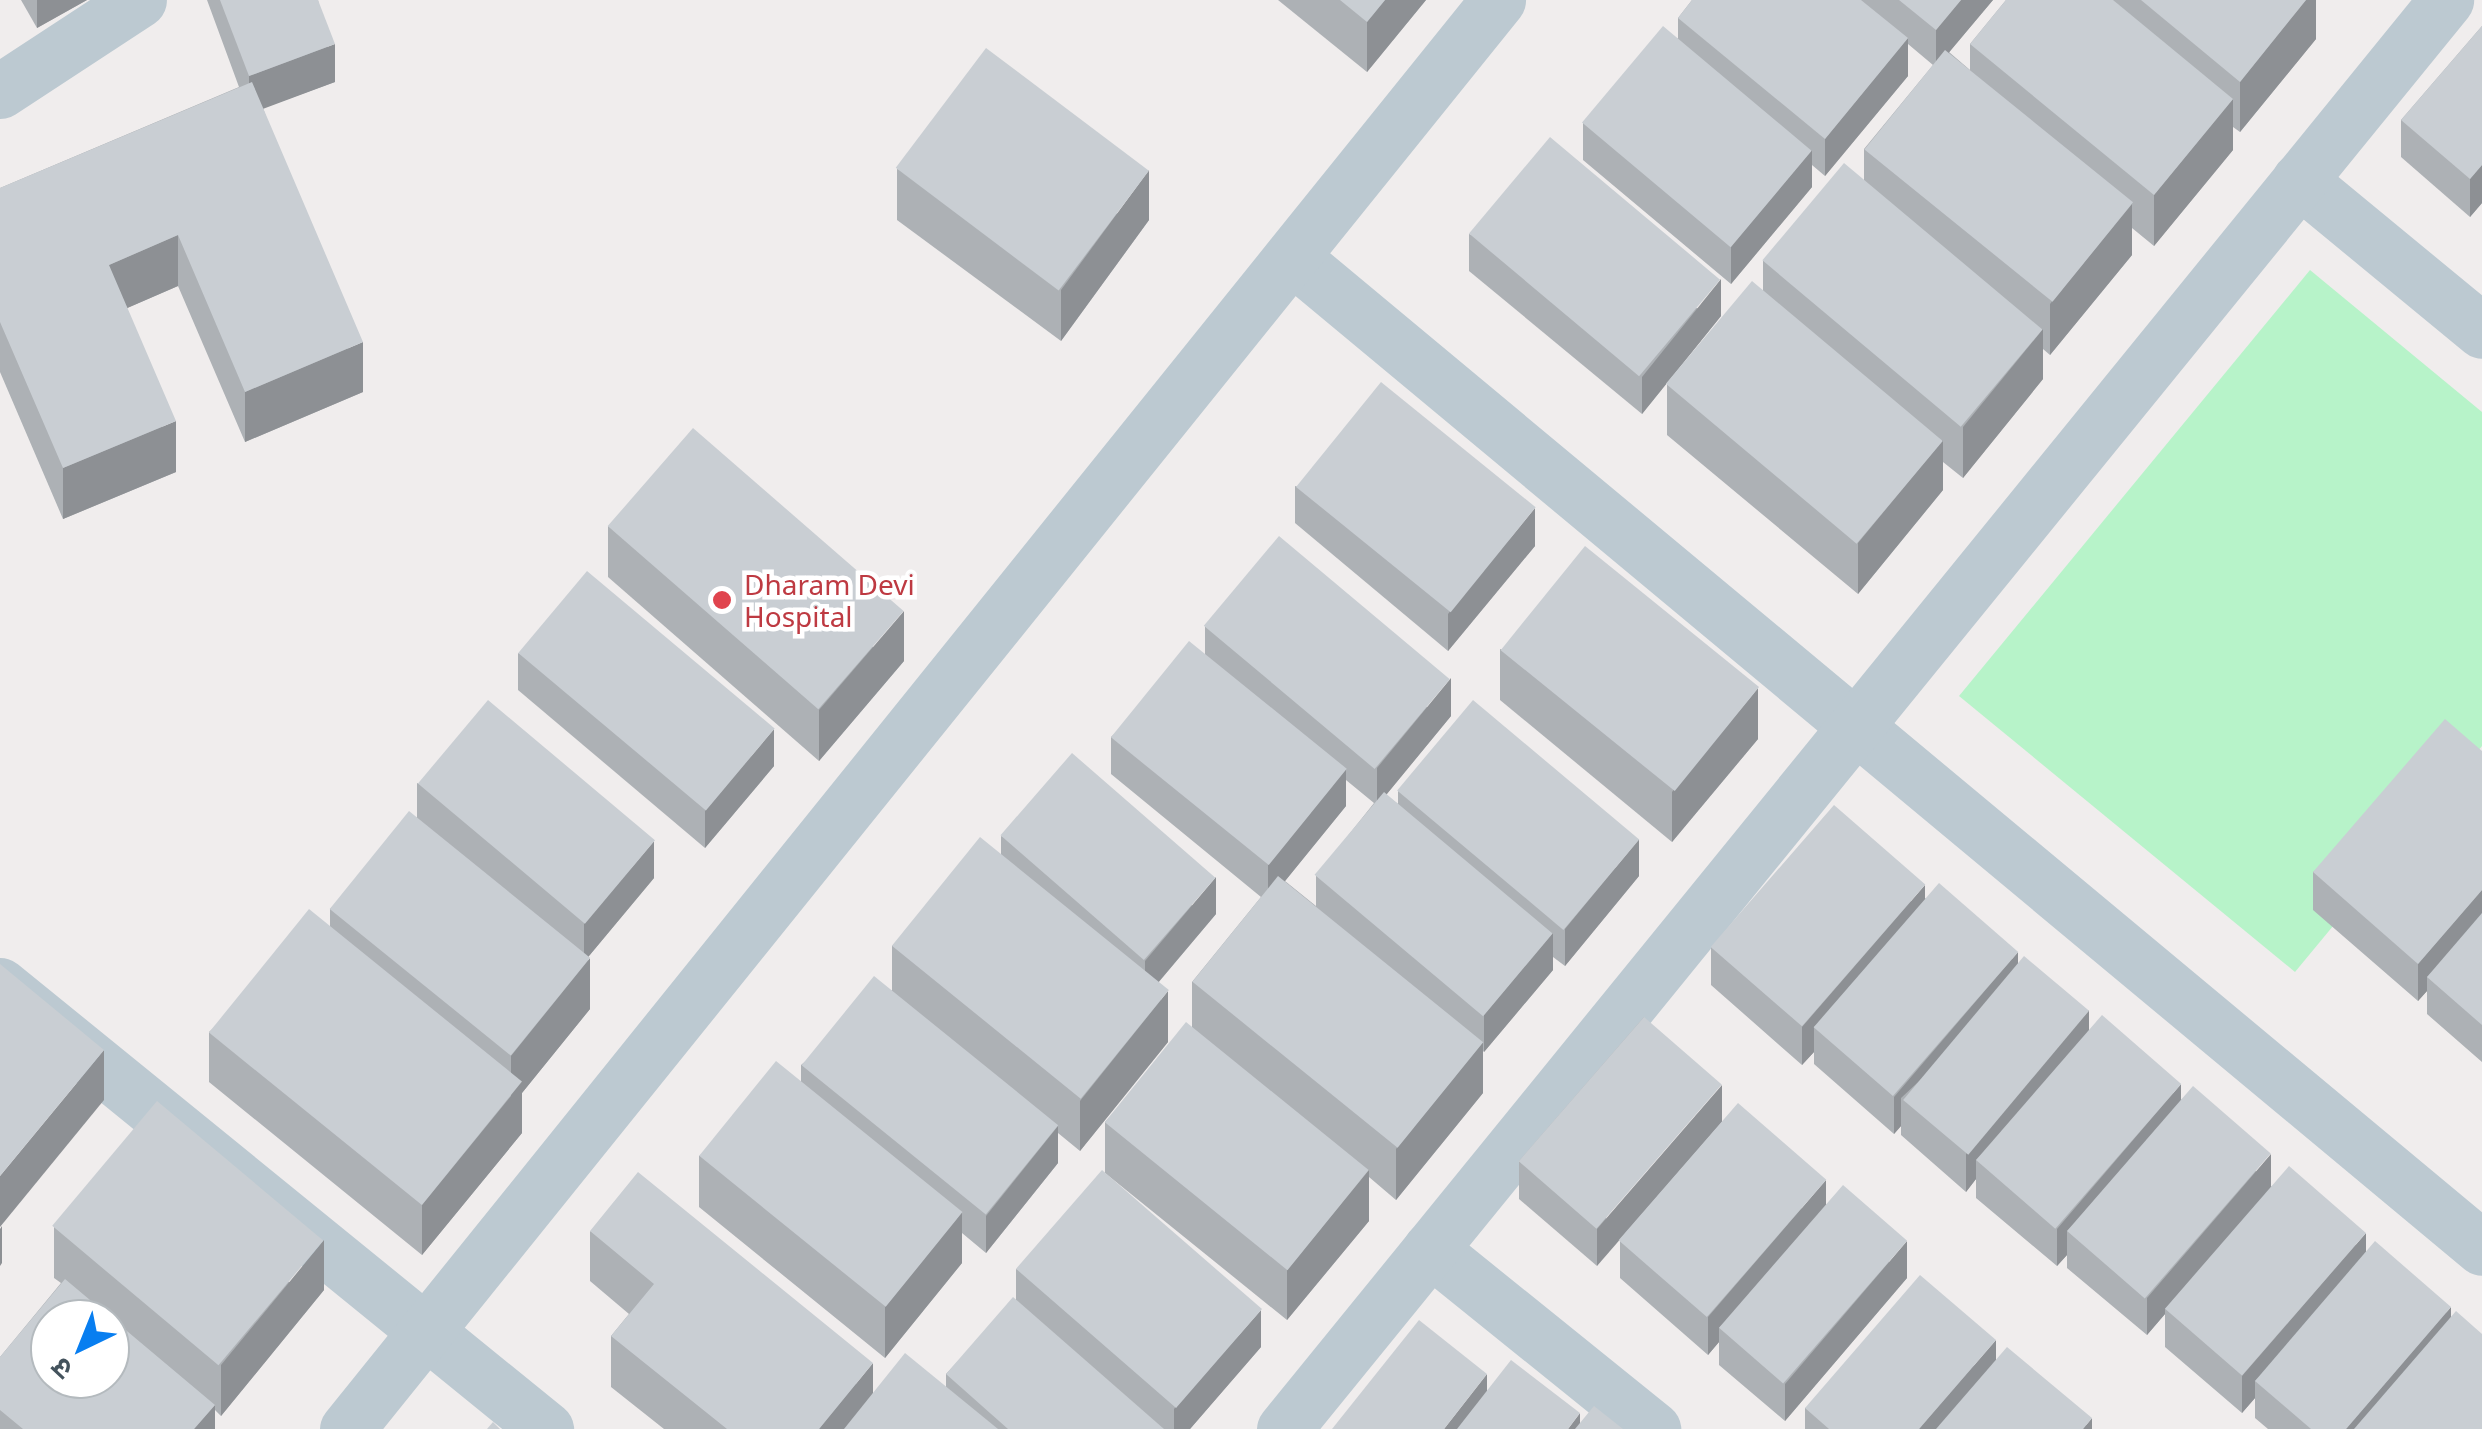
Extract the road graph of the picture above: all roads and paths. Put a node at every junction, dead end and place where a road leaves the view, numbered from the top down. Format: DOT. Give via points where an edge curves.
graph roads {
  1 [pos="139,0"];
  2 [pos="1498,0"];
  3 [pos="2446,0"];
  4 [pos="0,91"];
  5 [pos="2299,180"];
  6 [pos="1292,258"];
  7 [pos="2482,331"];
  8 [pos="1855,727"];
  9 [pos="0,984"];
  10 [pos="2482,1248"];
  11 [pos="1430,1250"];
  12 [pos="425,1332"];
  13 [pos="348,1429"];
  14 [pos="546,1429"];
  15 [pos="1284,1429"];
  16 [pos="1653,1429"];
  1 -- 4 [label="street"];
  2 -- 6 [label="street"];
  3 -- 5 [label="street"];
  5 -- 7 [label="street"];
  5 -- 8 [label="street"];
  6 -- 8 [label="street"];
  6 -- 12 [label="street"];
  8 -- 10 [label="street"];
  8 -- 11 [label="street"];
  9 -- 12 [label="street"];
  11 -- 15 [label="street"];
  11 -- 16 [label="street"];
  12 -- 13 [label="street"];
  12 -- 14 [label="street"];
}
